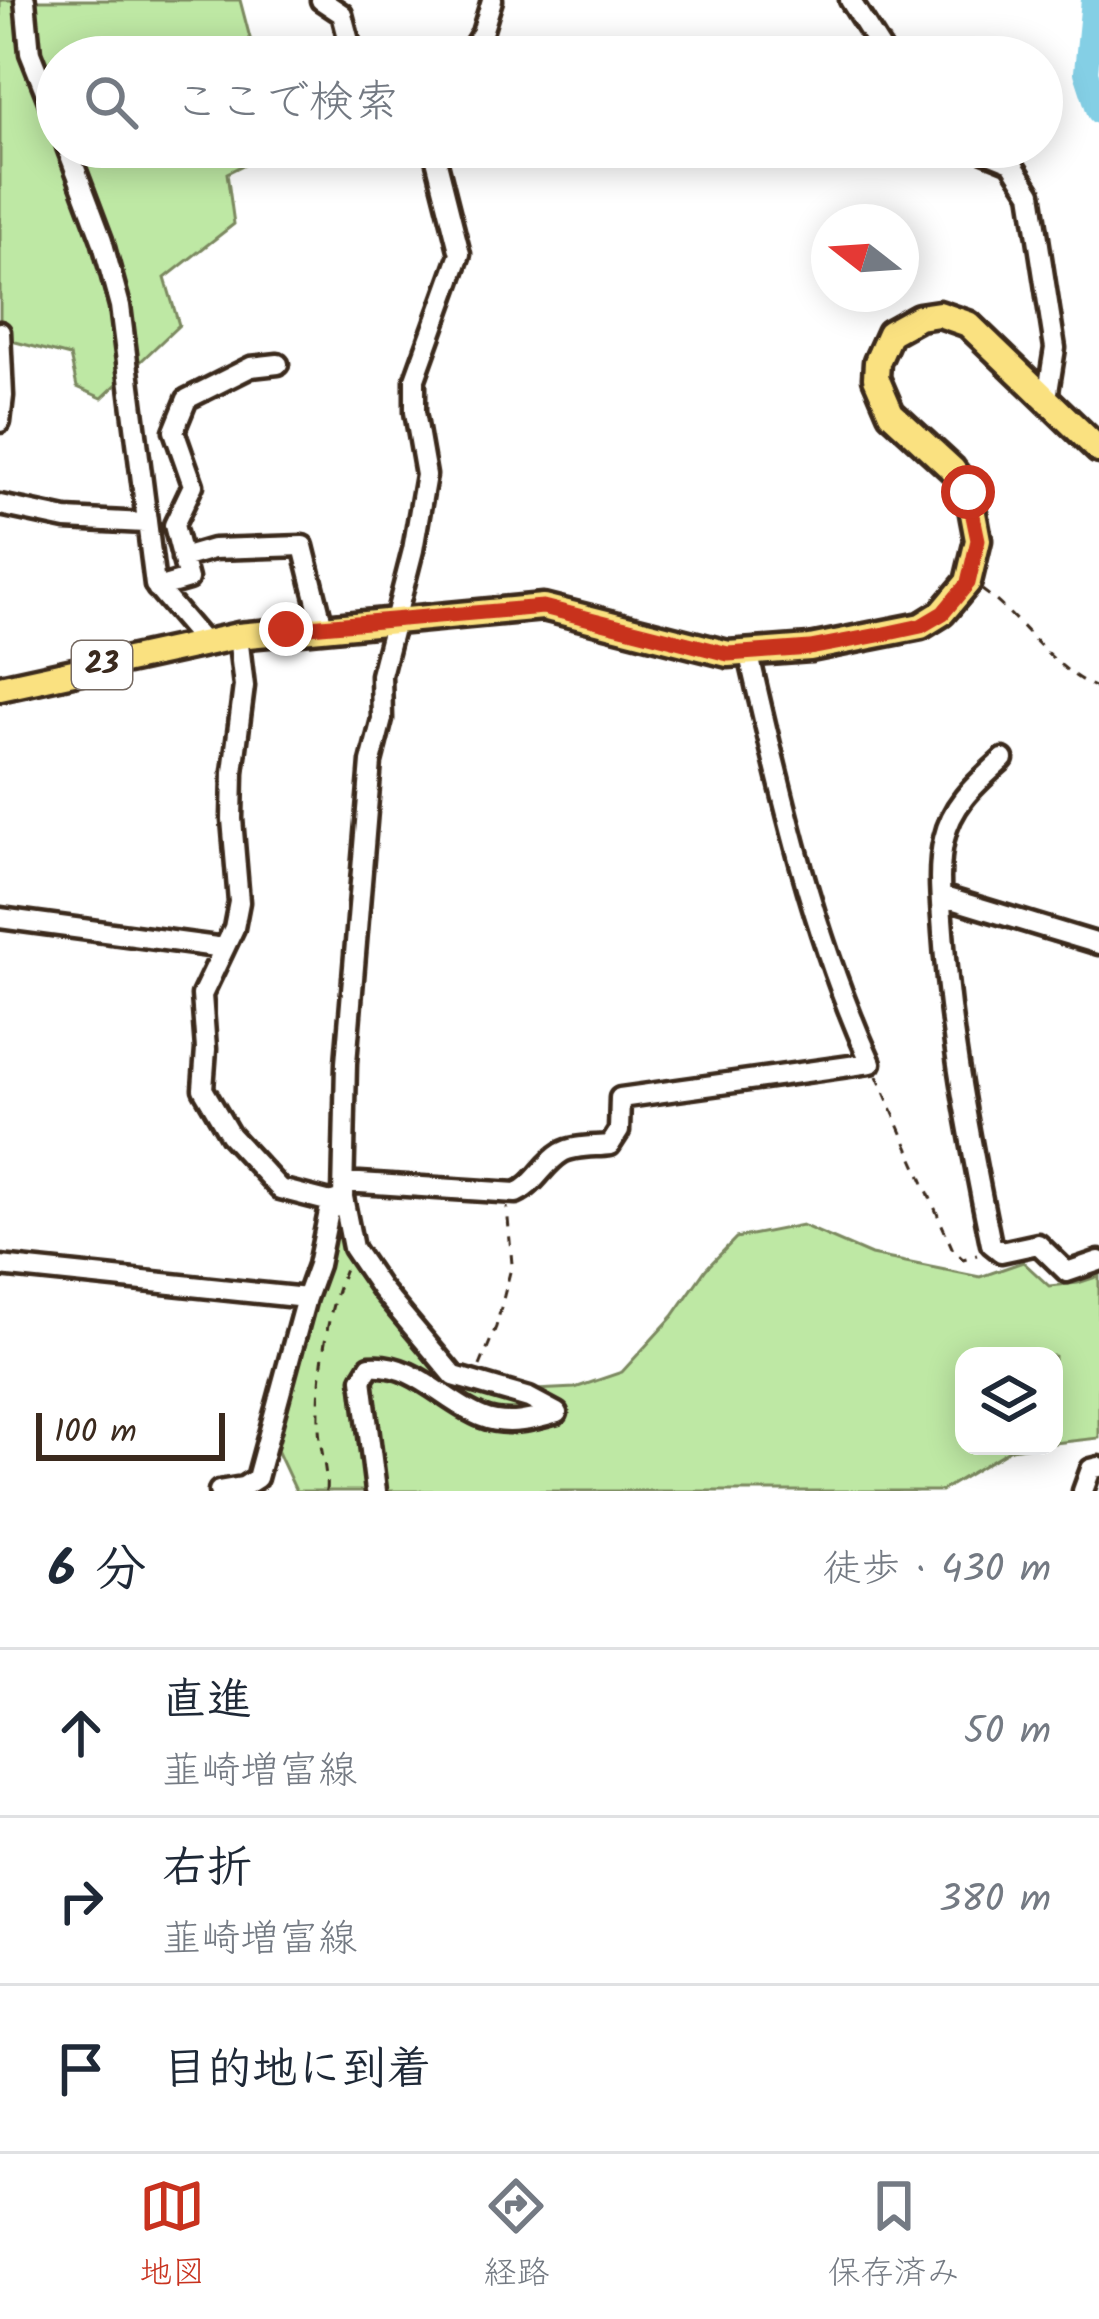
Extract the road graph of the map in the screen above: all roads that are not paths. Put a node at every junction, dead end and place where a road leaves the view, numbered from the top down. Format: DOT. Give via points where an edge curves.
graph roads {
  1 [pos="26,0"];
  2 [pos="321,0"];
  3 [pos="492,0"];
  4 [pos="850,0"];
  5 [pos="348,36"];
  6 [pos="480,36"];
  7 [pos="873,36"];
  8 [pos="36,67"];
  9 [pos="75,168"];
  10 [pos="435,168"];
  11 [pos="1015,168"];
  12 [pos="0,332"];
  13 [pos="278,364"];
  14 [pos="1047,398"];
  15 [pos="0,422"];
  16 [pos="1099,450"];
  17 [pos="0,505"];
  18 [pos="145,523"];
  19 [pos="182,558"];
  20 [pos="157,587"];
  21 [pos="394,622"];
  22 [pos="323,627"];
  23 [pos="238,636"];
  24 [pos="203,641"];
  25 [pos="749,655"];
  26 [pos="0,688"];
  27 [pos="1003,759"];
  28 [pos="941,896"];
  29 [pos="0,918"];
  30 [pos="1099,944"];
  31 [pos="224,948"];
  32 [pos="339,1194"];
  33 [pos="1099,1261"];
  34 [pos="0,1266"];
  35 [pos="306,1298"];
  36 [pos="1099,1467"];
  37 [pos="219,1491"];
  38 [pos="376,1491"];
  39 [pos="1083,1491"];
  1 -- 8 [label="street"];
  2 -- 5 [label="street" via="342,14"];
  3 -- 6 [label="street"];
  4 -- 7 [label="street"];
  9 -- 18 [label="street" via="119,306"];
  10 -- 21 [label="street" via="460,254 415,379 426,475"];
  11 -- 14 [label="street" via="1031,193 1055,349"];
  12 -- 15 [label="street"];
  13 -- 19 [label="street" via="251,367 187,399 174,430 193,485 174,526"];
  14 -- 16 [label="main road"];
  14 -- 25 [label="main road, 23" via="968,324 939,314 902,324 883,346 876,378 892,412 968,492 978,540 968,583 921,626"];
  17 -- 18 [label="street"];
  18 -- 20 [label="street"];
  19 -- 20 [label="street" via="188,579"];
  19 -- 22 [label="street" via="303,546"];
  20 -- 24 [label="street"];
  21 -- 22 [label="main road, 23"];
  21 -- 25 [label="main road, 23" via="543,607"];
  21 -- 32 [label="street" via="371,762"];
  22 -- 23 [label="main road, 23"];
  23 -- 24 [label="main road, 23"];
  23 -- 31 [label="street" via="244,686 232,819 239,902"];
  24 -- 26 [label="main road, 23"];
  25 -- 32 [label="street" via="806,894 871,1063 620,1098 610,1145 567,1150 530,1187"];
  27 -- 28 [label="street" via="952,814"];
  28 -- 30 [label="street"];
  28 -- 33 [label="street" via="959,1078 991,1244 1000,1252 1038,1244 1067,1272"];
  29 -- 31 [label="street"];
  31 -- 32 [label="street" via="202,995 208,1103 280,1189"];
  32 -- 35 [label="street"];
  32 -- 38 [label="street" via="353,1248 454,1376 557,1414 526,1422 481,1417 401,1369 370,1366 362,1379"];
  34 -- 35 [label="street"];
  35 -- 37 [label="street" via="257,1478"];
  36 -- 39 [label="street" via="1090,1469"];
}
